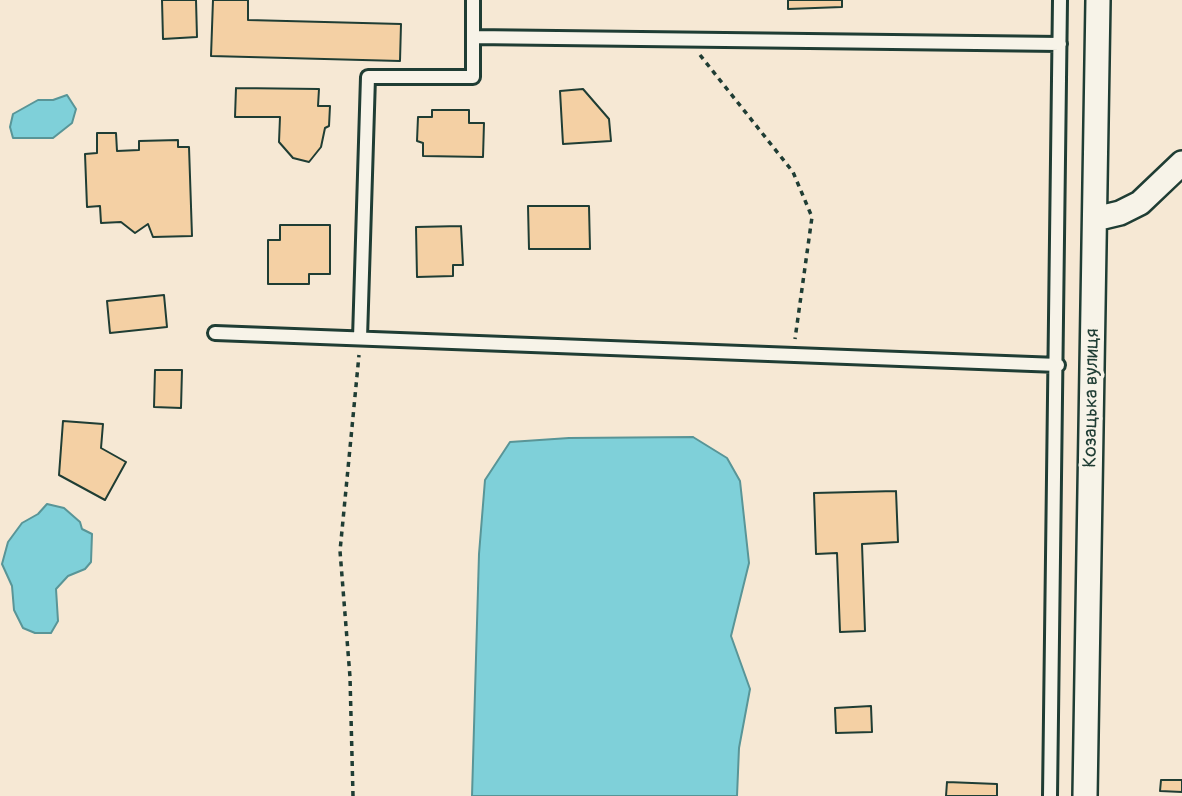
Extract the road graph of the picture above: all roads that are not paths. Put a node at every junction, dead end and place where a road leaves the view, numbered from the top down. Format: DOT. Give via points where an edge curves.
graph roads {
  1 [pos="473,0"];
  2 [pos="1060,0"];
  3 [pos="1098,0"];
  4 [pos="473,37"];
  5 [pos="1060,44"];
  6 [pos="1182,163"];
  7 [pos="1095,219"];
  8 [pos="215,333"];
  9 [pos="360,338"];
  10 [pos="1058,365"];
  11 [pos="1050,796"];
  12 [pos="1085,796"];
  1 -- 4 [label="lane"];
  2 -- 5 [label="lane"];
  3 -- 7 [label="street, Козацька вулиця"];
  4 -- 5 [label="lane"];
  4 -- 9 [label="lane" via="473,77 368,77"];
  5 -- 10 [label="lane"];
  6 -- 7 [label="street" via="1140,203"];
  7 -- 12 [label="street, Козацька вулиця"];
  8 -- 9 [label="lane"];
  9 -- 10 [label="lane"];
  10 -- 11 [label="lane"];
}
